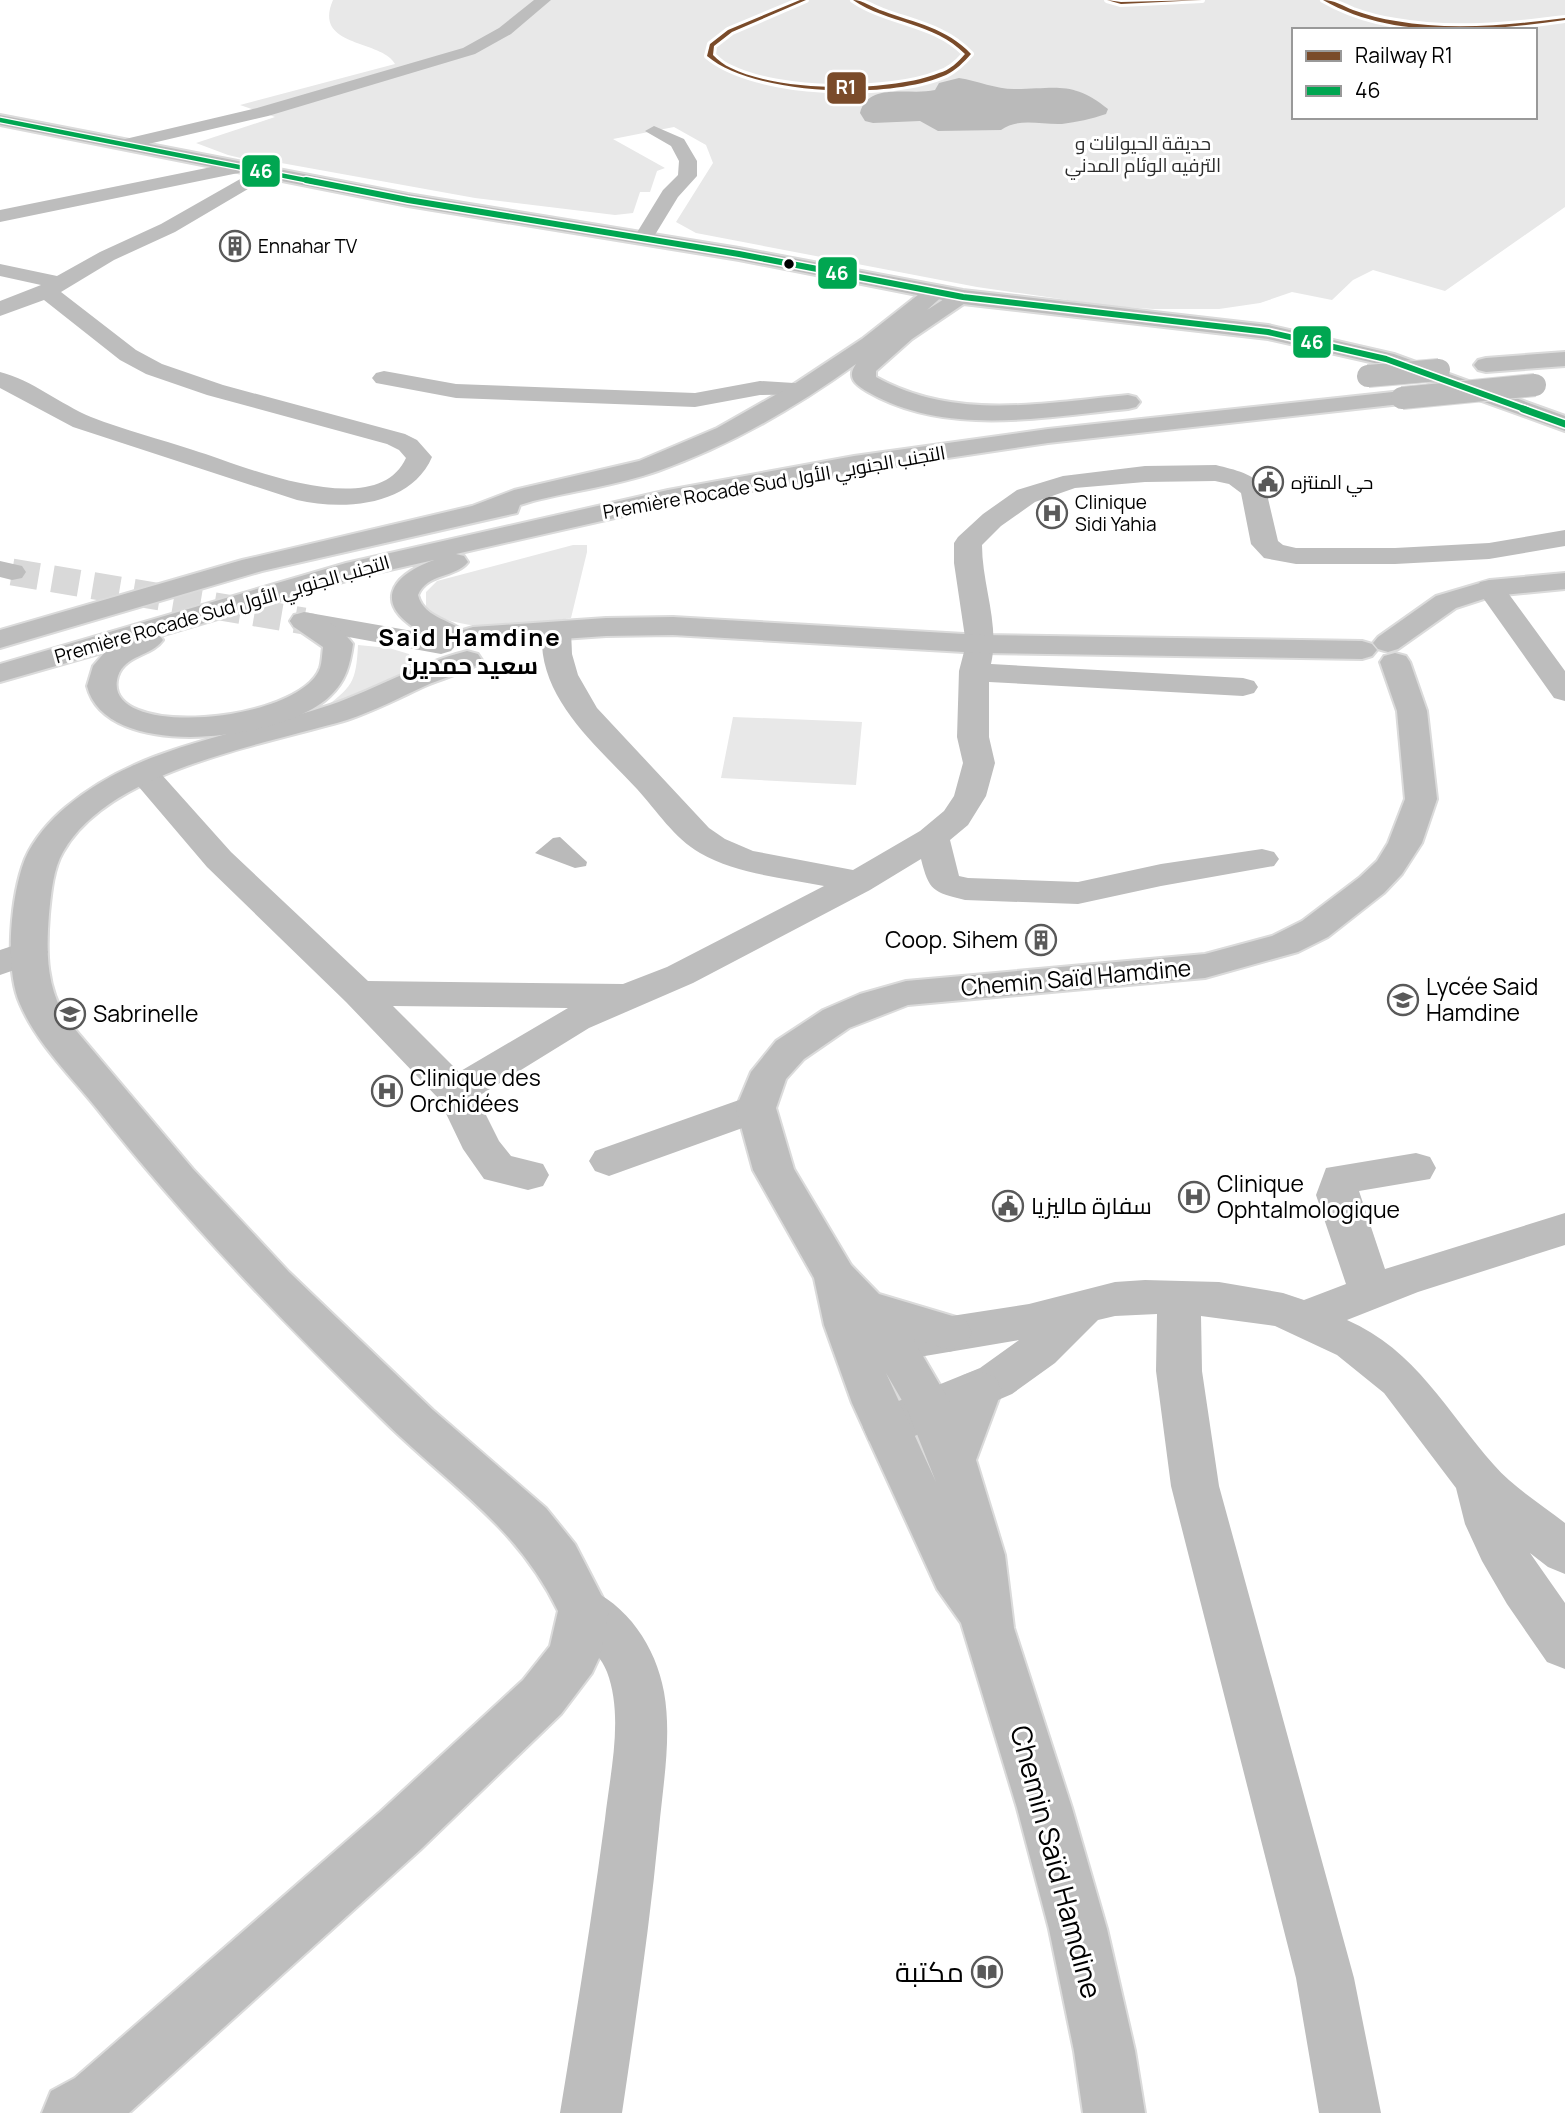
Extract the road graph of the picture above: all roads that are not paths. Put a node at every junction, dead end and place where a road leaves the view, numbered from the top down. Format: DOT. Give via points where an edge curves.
graph roads {
  1 [pos="543,0"];
  2 [pos="555,0"];
  3 [pos="0,120"];
  4 [pos="654,131"];
  5 [pos="127,144"];
  6 [pos="166,152"];
  7 [pos="241,167"];
  8 [pos="263,172"];
  9 [pos="0,216"];
  10 [pos="643,239"];
  11 [pos="0,270"];
  12 [pos="53,287"];
  13 [pos="936,292"];
  14 [pos="963,297"];
  15 [pos="0,309"];
  16 [pos="1565,359"];
  17 [pos="384,378"];
  18 [pos="1342,379"];
  19 [pos="0,380"];
  20 [pos="1303,384"];
  21 [pos="1548,384"];
  22 [pos="802,389"];
  23 [pos="1145,401"];
  24 [pos="1565,424"];
  25 [pos="806,448"];
  26 [pos="718,462"];
  27 [pos="475,514"];
  28 [pos="588,515"];
  29 [pos="1565,538"];
  30 [pos="1565,581"];
  31 [pos="1490,588"];
  32 [pos="213,610"];
  33 [pos="556,631"];
  34 [pos="0,639"];
  35 [pos="454,652"];
  36 [pos="1382,652"];
  37 [pos="977,657"];
  38 [pos="0,673"];
  39 [pos="1243,687"];
  40 [pos="1565,692"];
  41 [pos="143,773"];
  42 [pos="932,838"];
  43 [pos="1262,859"];
  44 [pos="858,882"];
  45 [pos="15,957"];
  46 [pos="359,993"];
  47 [pos="627,996"];
  48 [pos="456,1091"];
  49 [pos="756,1108"];
  50 [pos="609,1161"];
  51 [pos="1416,1168"];
  52 [pos="528,1175"];
  53 [pos="1565,1229"];
  54 [pos="1371,1292"];
  55 [pos="851,1293"];
  56 [pos="1162,1297"];
  57 [pos="1085,1306"];
  58 [pos="1305,1318"];
  59 [pos="950,1332"];
  60 [pos="876,1350"];
  61 [pos="979,1390"];
  62 [pos="928,1408"];
  63 [pos="886,1427"];
  64 [pos="952,1460"];
  65 [pos="1479,1482"];
  66 [pos="1565,1552"];
  67 [pos="584,1610"];
  68 [pos="984,1614"];
  69 [pos="1565,1645"];
  70 [pos="73,2113"];
  71 [pos="591,2113"];
  72 [pos="1114,2113"];
  73 [pos="1350,2113"];
  1 -- 5 [label="main road" via="469,51 262,112"];
  2 -- 6 [label="main road" via="505,39 475,53 234,125"];
  3 -- 5 [label="main road"];
  4 -- 10 [label="main road" via="678,143 688,160 687,176 670,194"];
  5 -- 6 [label="main road"];
  6 -- 7 [label="main road"];
  7 -- 8 [label="main road"];
  7 -- 9 [label="main road"];
  8 -- 10 [label="main road"];
  8 -- 12 [label="main road"];
  10 -- 13 [label="main road"];
  11 -- 12 [label="main road"];
  12 -- 15 [label="main road"];
  12 -- 19 [label="main road" via="128,355 154,369 396,439 416,451 418,465 405,480 379,491 345,497 306,494 82,422"];
  13 -- 14 [label="main road"];
  13 -- 22 [label="main road"];
  14 -- 23 [label="main road" via="884,348 864,369 864,380 903,401 969,412"];
  14 -- 24 [label="main road" via="1268,332 1333,345 1386,359"];
  16 -- 18 [label="main road, bridge"];
  17 -- 22 [label="main road" via="470,392 695,400 760,388"];
  20 -- 25 [label="main road, Première Rocade Sud التجنب الجنوبي الأول" via="968,423"];
  21 -- 28 [label="main road, Première Rocade Sud التجنب الجنوبي الأول, bridge" via="1048,436 854,464"];
  22 -- 27 [label="main road" via="756,418 659,462 520,496"];
  26 -- 27 [label="main road, Première Rocade Sud التجنب الجنوبي الأول"];
  27 -- 34 [label="main road, Première Rocade Sud التجنب الجنوبي الأول" via="229,570"];
  28 -- 32 [label="main road, Première Rocade Sud التجنب الجنوبي الأول" via="356,569"];
  28 -- 35 [label="main road" via="557,531 437,567 411,581 405,593 407,604"];
  29 -- 37 [label="main road" via="1489,551 1296,556 1274,552 1265,544 1253,490 1238,479 1216,473 1072,481 1026,496 968,543"];
  30 -- 31 [label="main road"];
  31 -- 36 [label="main road" via="1446,602"];
  31 -- 40 [label="main road"];
  32 -- 35 [label="main road" via="120,654 101,682 104,697 113,708 141,722 182,728 239,723 290,708 311,697 332,677 340,659 338,644 304,621"];
  32 -- 38 [label="main road, Première Rocade Sud التجنب الجنوبي الأول"];
  33 -- 35 [label="main road"];
  33 -- 37 [label="main road" via="673,626"];
  33 -- 44 [label="main road" via="561,671 592,723 696,835 745,860"];
  35 -- 41 [label="main road" via="370,701 199,751"];
  36 -- 37 [label="main road"];
  36 -- 49 [label="main road, Chemin Saïd Hamdine" via="1412,711 1421,799 1405,843 1390,867 1315,929 1284,944 1205,967 906,993 873,1003 836,1019 790,1050 770,1072"];
  37 -- 39 [label="main road" via="1030,677"];
  37 -- 42 [label="main road" via="973,737 979,763 970,796 956,818"];
  41 -- 45 [label="main road" via="99,798 47,849"];
  41 -- 46 [label="main road" via="225,865"];
  42 -- 43 [label="main road" via="944,882 965,888 1078,893"];
  42 -- 44 [label="main road"];
  44 -- 47 [label="main road" via="680,975"];
  45 -- 67 [label="main road" via="35,999 164,1165 330,1342 430,1437 516,1509 552,1552"];
  46 -- 47 [label="main road"];
  46 -- 48 [label="main road"];
  47 -- 48 [label="main road" via="576,1019"];
  48 -- 52 [label="main road" via="483,1149 498,1168"];
  49 -- 50 [label="main road"];
  49 -- 55 [label="main road" via="774,1170"];
  51 -- 54 [label="main road" via="1341,1179 1337,1195"];
  53 -- 54 [label="main road"];
  54 -- 58 [label="main road"];
  55 -- 59 [label="main road"];
  55 -- 60 [label="main road" via="845,1325"];
  56 -- 57 [label="main road"];
  56 -- 58 [label="main road" via="1219,1299"];
  56 -- 73 [label="main road" via="1179,1371 1195,1486 1318,1952"];
  57 -- 59 [label="main road" via="1029,1321"];
  57 -- 61 [label="main road" via="1030,1358"];
  58 -- 65 [label="main road" via="1353,1342 1400,1380"];
  59 -- 60 [label="main road"];
  60 -- 62 [label="main road"];
  60 -- 63 [label="main road"];
  61 -- 62 [label="main road"];
  61 -- 64 [label="main road"];
  62 -- 63 [label="main road"];
  62 -- 64 [label="main road"];
  63 -- 68 [label="main road" via="955,1573"];
  64 -- 68 [label="main road" via="980,1556"];
  65 -- 66 [label="main road"];
  65 -- 69 [label="main road" via="1480,1498 1499,1545"];
  67 -- 70 [label="main road" via="574,1656 542,1697 348,1878 97,2100"];
  67 -- 71 [label="main road" via="617,1640 633,1673 640,1713 622,1917"];
  68 -- 72 [label="main road, Chemin Saïd Hamdine" via="1075,1914"];
}
